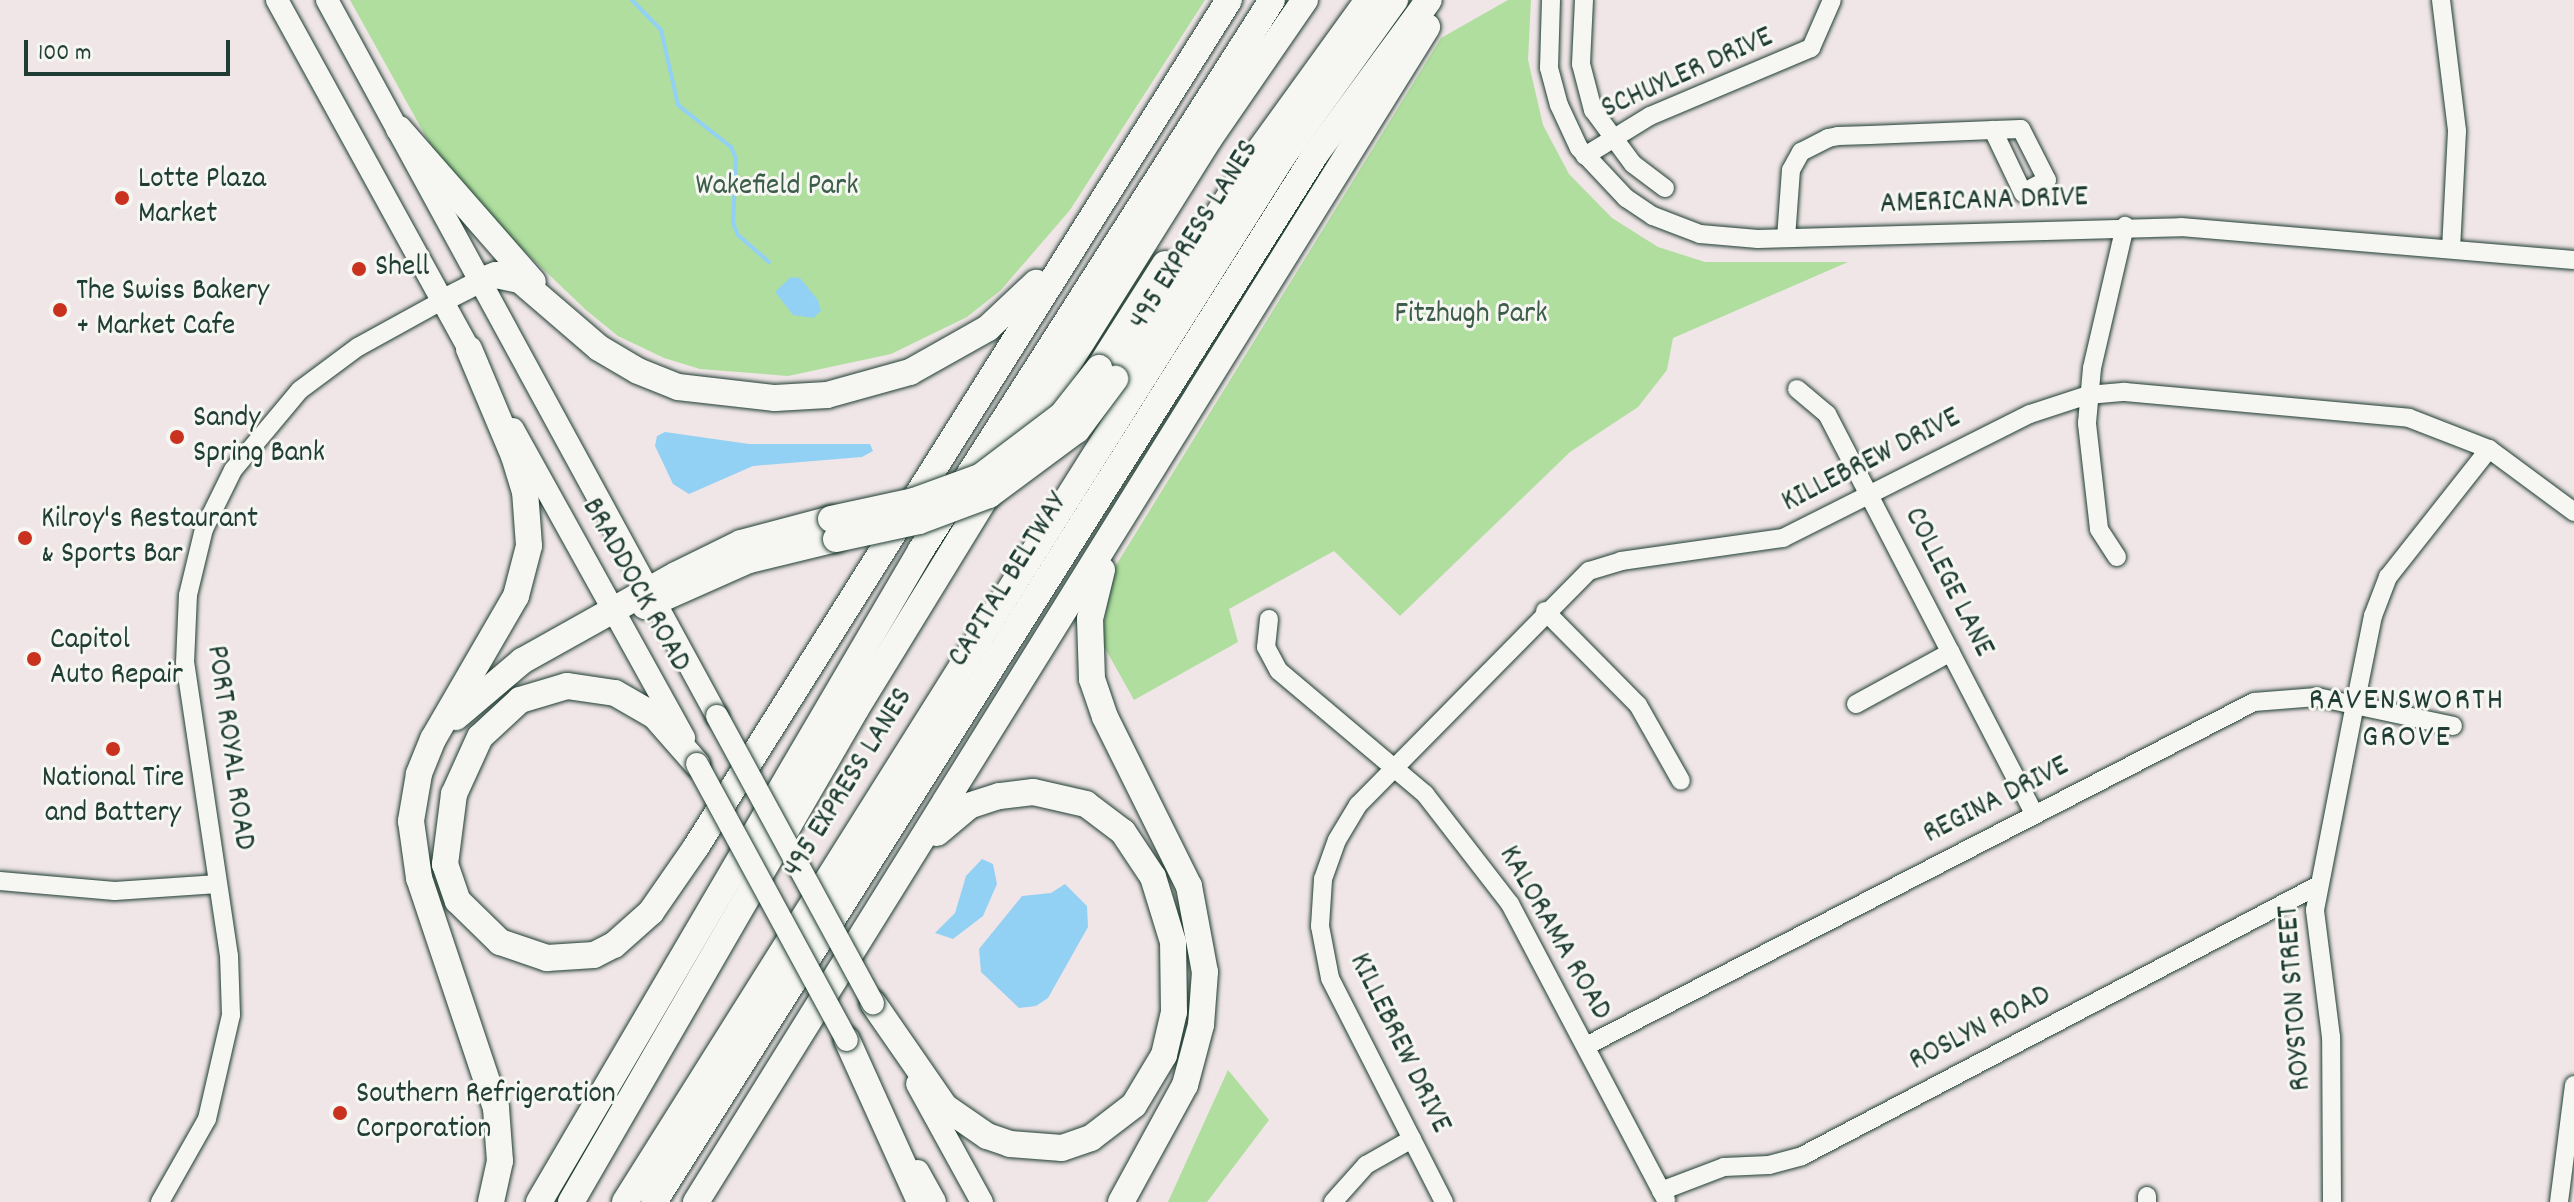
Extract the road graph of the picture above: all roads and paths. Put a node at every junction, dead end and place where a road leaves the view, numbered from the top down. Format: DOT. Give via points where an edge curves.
graph roads {
  1 [pos="277,0"];
  2 [pos="327,0"];
  3 [pos="1229,0"];
  4 [pos="1272,0"];
  5 [pos="1305,0"];
  6 [pos="1346,0"];
  7 [pos="1368,0"];
  8 [pos="1395,0"];
  9 [pos="1429,0"];
  10 [pos="1445,0"];
  11 [pos="1551,0"];
  12 [pos="1584,0"];
  13 [pos="1832,0"];
  14 [pos="2441,0"];
  15 [pos="399,129"];
  16 [pos="1993,130"];
  17 [pos="1611,139"];
  18 [pos="1585,156"];
  19 [pos="1665,188"];
  20 [pos="1101,197"];
  21 [pos="2125,226"];
  22 [pos="1786,238"];
  23 [pos="2451,249"];
  24 [pos="2574,260"];
  25 [pos="483,280"];
  26 [pos="440,302"];
  27 [pos="573,326"];
  28 [pos="469,349"];
  29 [pos="1107,373"];
  30 [pos="1797,389"];
  31 [pos="2088,395"];
  32 [pos="2489,449"];
  33 [pos="1871,497"];
  34 [pos="1129,511"];
  35 [pos="2574,512"];
  36 [pos="2117,557"];
  37 [pos="653,597"];
  38 [pos="614,611"];
  39 [pos="1545,611"];
  40 [pos="1269,619"];
  41 [pos="1951,652"];
  42 [pos="1856,704"];
  43 [pos="2355,705"];
  44 [pos="2453,726"];
  45 [pos="697,764"];
  46 [pos="1394,765"];
  47 [pos="419,774"];
  48 [pos="1681,781"];
  49 [pos="2034,813"];
  50 [pos="903,872"];
  51 [pos="0,881"];
  52 [pos="218,884"];
  53 [pos="2317,886"];
  54 [pos="873,1003"];
  55 [pos="847,1040"];
  56 [pos="1586,1046"];
  57 [pos="2574,1085"];
  58 [pos="1412,1139"];
  59 [pos="727,1153"];
  60 [pos="1664,1197"];
  61 [pos="160,1202"];
  62 [pos="491,1202"];
  63 [pos="539,1202"];
  64 [pos="571,1202"];
  65 [pos="625,1202"];
  66 [pos="654,1202"];
  67 [pos="696,1202"];
  68 [pos="706,1202"];
  69 [pos="920,1202"];
  70 [pos="935,1202"];
  71 [pos="982,1202"];
  72 [pos="1121,1202"];
  73 [pos="1333,1202"];
  74 [pos="1444,1202"];
  75 [pos="2332,1202"];
  76 [pos="2559,1202"];
  1 -- 26 [label="main road, BRADDOCK ROAD"];
  2 -- 15 [label="main road, BRADDOCK ROAD"];
  3 -- 20 [label="highway"];
  4 -- 63 [label="highway" via="1169,153 897,588"];
  5 -- 64 [label="highway, 495 EXPRESS LANES" via="1201,152 947,560"];
  6 -- 29 [label="highway" via="1220,178"];
  7 -- 29 [label="highway"];
  8 -- 65 [label="highway, 495 EXPRESS LANES" via="1283,156"];
  9 -- 66 [label="highway, CAPITAL BELTWAY" via="1315,155"];
  10 -- 34 [label="highway"];
  11 -- 18 [label="street, AMERICANA DRIVE" via="1548,49 1553,86"];
  12 -- 17 [label="street" via="1579,35 1585,87"];
  13 -- 17 [label="street, SCHUYLER DRIVE" via="1811,48 1650,116"];
  14 -- 23 [label="street" via="2457,131"];
  15 -- 25 [label="main road, BRADDOCK ROAD"];
  15 -- 27 [label="highway"];
  16 -- 22 [label="street" via="1838,136 1813,143 1791,170"];
  17 -- 18 [label="street, SCHUYLER DRIVE"];
  17 -- 19 [label="street"];
  18 -- 22 [label="street, AMERICANA DRIVE" via="1626,198 1670,224 1716,236"];
  20 -- 27 [label="highway" via="1052,265 988,328 949,354 871,386 775,398 678,387 638,371"];
  20 -- 45 [label="highway" via="807,672 651,912 614,945 594,955 547,958 500,942 458,901 445,864 454,794 480,737 520,700 567,686 615,693 655,716"];
  21 -- 22 [label="street, AMERICANA DRIVE"];
  21 -- 23 [label="street, AMERICANA DRIVE"];
  21 -- 31 [label="street"];
  23 -- 24 [label="street, AMERICANA DRIVE"];
  25 -- 26 [label="main road"];
  25 -- 27 [label="highway" via="496,275 520,280"];
  25 -- 37 [label="main road, BRADDOCK ROAD"];
  26 -- 28 [label="main road, BRADDOCK ROAD"];
  26 -- 52 [label="street, PORT ROYAL ROAD" via="358,347 300,390 233,470 204,529 188,595 185,663"];
  28 -- 38 [label="main road, BRADDOCK ROAD"];
  28 -- 47 [label="highway" via="518,468 529,546 516,596 447,712"];
  29 -- 37 [label="highway, bridge" via="1054,423 980,477 834,529 727,549"];
  30 -- 33 [label="street, COLLEGE LANE" via="1827,414"];
  31 -- 32 [label="street, KILLEBREW DRIVE" via="2144,391 2379,413 2438,426"];
  31 -- 33 [label="street, KILLEBREW DRIVE" via="2030,414"];
  31 -- 36 [label="street" via="2099,529"];
  32 -- 35 [label="street, KILLEBREW DRIVE"];
  32 -- 43 [label="street, ROYSTON STREET" via="2388,577 2373,616"];
  33 -- 39 [label="street, KILLEBREW DRIVE" via="1783,538 1601,565 1573,582"];
  33 -- 41 [label="street, COLLEGE LANE"];
  34 -- 50 [label="highway"];
  34 -- 72 [label="highway" via="1094,596 1092,679 1105,717 1189,886 1205,972 1201,1025 1185,1085"];
  37 -- 38 [label="highway"];
  37 -- 54 [label="main road, BRADDOCK ROAD, bridge"];
  38 -- 45 [label="main road, BRADDOCK ROAD"];
  38 -- 47 [label="highway" via="493,682 446,730"];
  39 -- 46 [label="street, KILLEBREW DRIVE"];
  39 -- 48 [label="street" via="1638,705"];
  40 -- 46 [label="street, KALORAMA ROAD" via="1266,647 1279,671"];
  41 -- 42 [label="street"];
  41 -- 49 [label="street, COLLEGE LANE"];
  43 -- 44 [label="street, REGINA DRIVE"];
  43 -- 49 [label="street, REGINA DRIVE" via="2293,695 2254,702"];
  43 -- 53 [label="street, ROYSTON STREET"];
  45 -- 55 [label="main road, BRADDOCK ROAD, bridge"];
  46 -- 56 [label="street, KALORAMA ROAD" via="1454,828 1510,904"];
  46 -- 58 [label="street, KILLEBREW DRIVE" via="1358,805 1337,840 1323,879 1320,926 1336,993"];
  47 -- 62 [label="highway" via="411,821 419,878 496,1108 500,1161"];
  49 -- 56 [label="street, REGINA DRIVE"];
  50 -- 54 [label="highway" via="944,826 986,799 1042,793 1094,809 1123,832 1162,897 1176,963 1169,1037 1148,1088 1121,1118 1077,1144 1045,1149 987,1136 945,1107"];
  50 -- 59 [label="highway"];
  51 -- 52 [label="street" via="115,891"];
  52 -- 61 [label="street, PORT ROYAL ROAD" via="231,986 227,1046 207,1119"];
  53 -- 60 [label="street, ROSLYN ROAD" via="1802,1156 1769,1165 1714,1169"];
  53 -- 75 [label="street, ROYSTON STREET" via="2316,938 2331,1037"];
  54 -- 71 [label="main road, BRADDOCK ROAD"];
  55 -- 69 [label="highway"];
  55 -- 70 [label="main road, BRADDOCK ROAD"];
  56 -- 60 [label="street, KALORAMA ROAD"];
  57 -- 76 [label="street"];
  58 -- 73 [label="street" via="1366,1165"];
  58 -- 74 [label="street, KILLEBREW DRIVE"];
  59 -- 67 [label="highway"];
  59 -- 68 [label="highway"];
}
